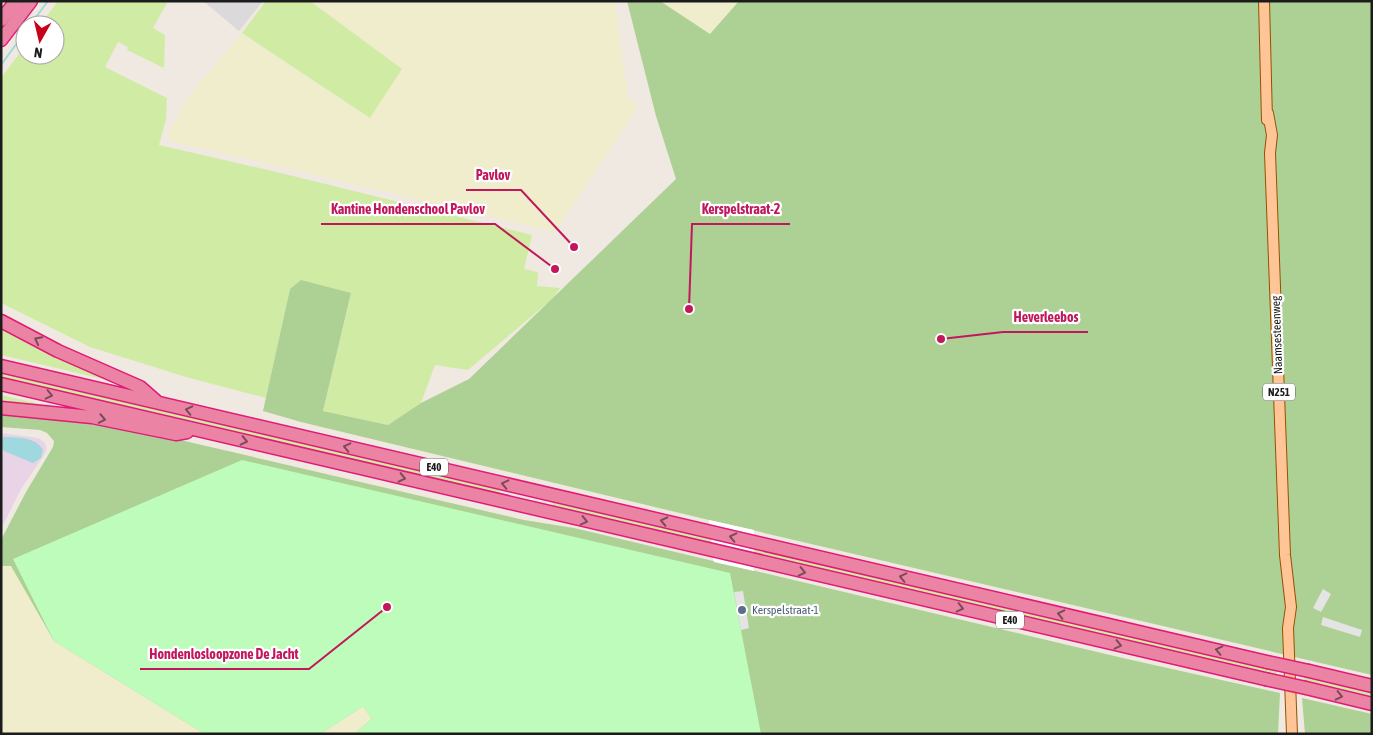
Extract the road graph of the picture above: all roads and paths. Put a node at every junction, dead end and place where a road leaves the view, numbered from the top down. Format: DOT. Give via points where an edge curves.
graph roads {
  1 [pos="16,1"];
  2 [pos="31,1"];
  3 [pos="1264,1"];
  4 [pos="1,20"];
  5 [pos="1,40"];
  6 [pos="1,320"];
  7 [pos="1,366"];
  8 [pos="1,384"];
  9 [pos="158,402"];
  10 [pos="1,408"];
  11 [pos="196,430"];
  12 [pos="1372,686"];
  13 [pos="1372,704"];
  14 [pos="1292,734"];
  1 -- 4 [label="highway"];
  2 -- 5 [label="highway"];
  3 -- 14 [label="main road, Naamsesteenweg / N251" via="1286,578 1284,606 1288,628"];
  9 -- 6 [label="highway, one-way" via="140,387"];
  7 -- 9 [label="highway, E40"];
  8 -- 11 [label="highway, E40, one-way"];
  12 -- 9 [label="highway, E40, one-way, bridge"];
  10 -- 11 [label="highway, one-way" via="92,418 176,434"];
  11 -- 13 [label="highway, E40, one-way, bridge"];
}
